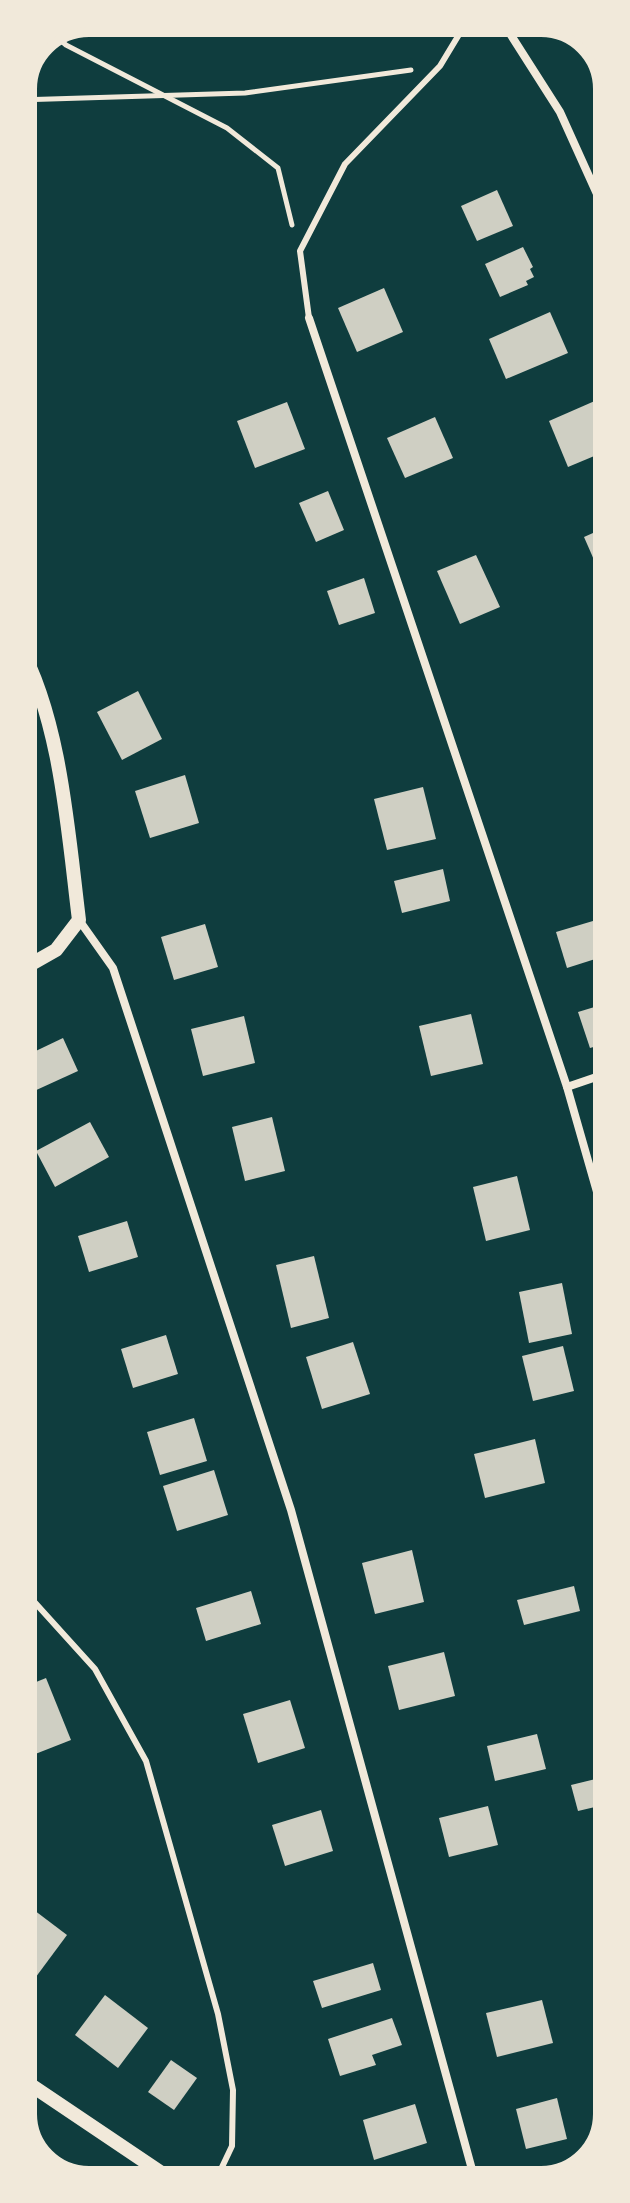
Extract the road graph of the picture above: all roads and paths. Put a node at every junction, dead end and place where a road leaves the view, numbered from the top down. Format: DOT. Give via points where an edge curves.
graph roads {
  1 [pos="461,32"];
  2 [pos="509,32"];
  3 [pos="60,40"];
  4 [pos="440,66"];
  5 [pos="168,97"];
  6 [pos="32,100"];
  7 [pos="598,196"];
  8 [pos="300,251"];
  9 [pos="309,318"];
  10 [pos="32,668"];
  11 [pos="79,920"];
  12 [pos="32,964"];
  13 [pos="598,1076"];
  14 [pos="567,1087"];
  15 [pos="598,1196"];
  16 [pos="32,1599"];
  17 [pos="32,2086"];
  18 [pos="159,2171"];
  19 [pos="220,2171"];
  20 [pos="472,2171"];
  1 -- 4 [label="lane"];
  2 -- 7 [label="street" via="560,112"];
  3 -- 5 [label="path"];
  4 -- 5 [label="path" via="245,93"];
  4 -- 8 [label="lane" via="345,164"];
  5 -- 6 [label="path"];
  5 -- 8 [label="path" via="227,128 278,168"];
  8 -- 9 [label="lane"];
  9 -- 14 [label="street"];
  10 -- 11 [label="street" via="62,782"];
  11 -- 12 [label="street" via="56,950"];
  11 -- 20 [label="street" via="113,968 291,1510"];
  13 -- 14 [label="street"];
  14 -- 15 [label="street"];
  16 -- 19 [label="lane" via="95,1669 146,1761 218,2014 233,2090 232,2146"];
  17 -- 18 [label="street"];
}
